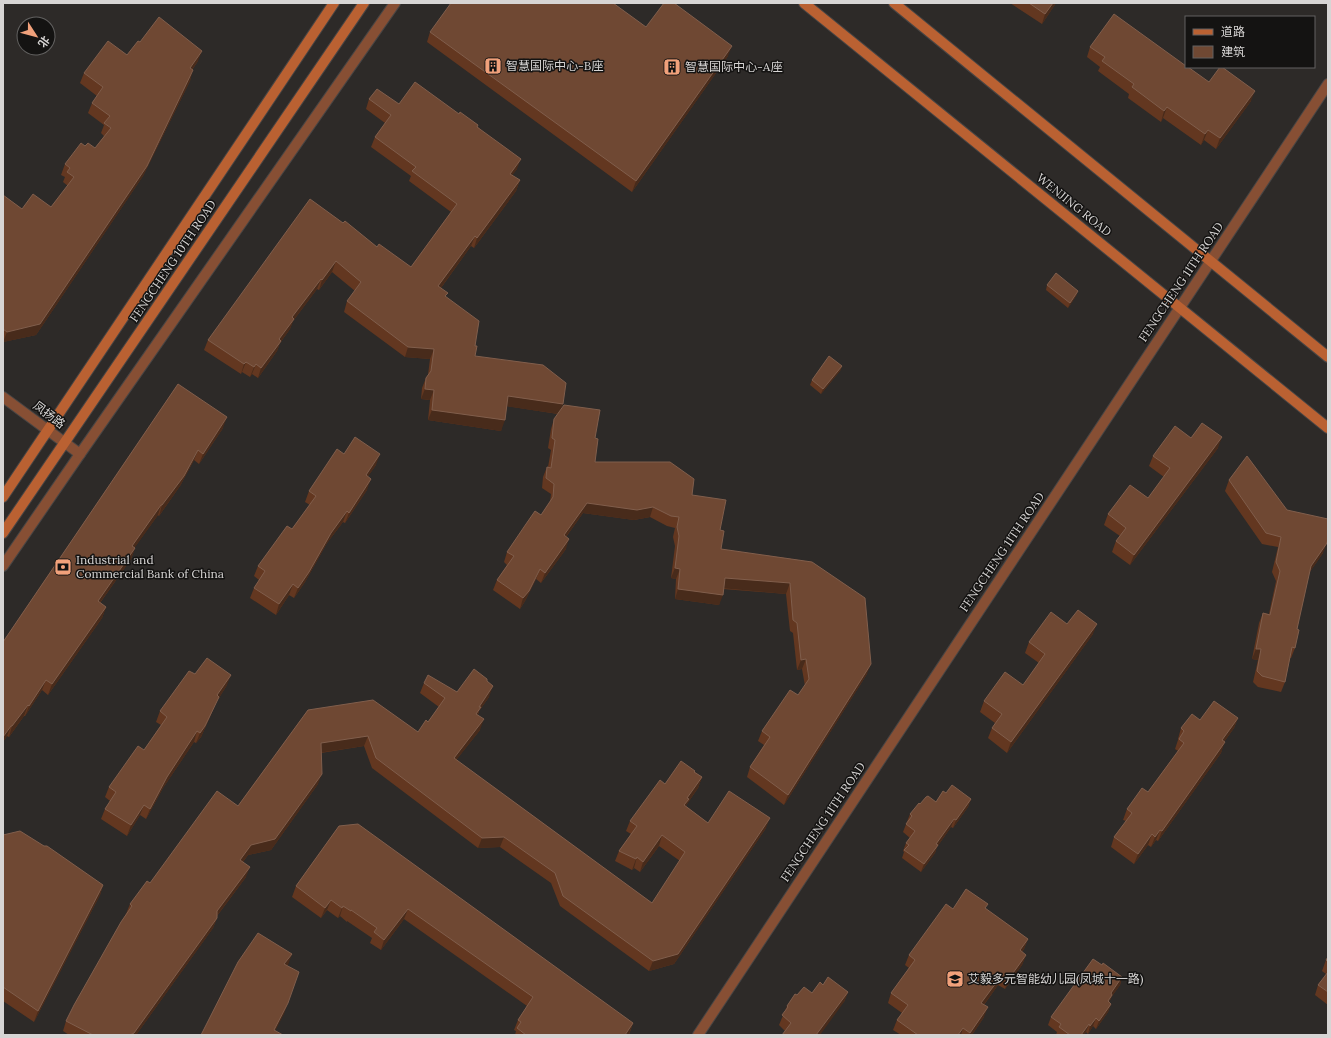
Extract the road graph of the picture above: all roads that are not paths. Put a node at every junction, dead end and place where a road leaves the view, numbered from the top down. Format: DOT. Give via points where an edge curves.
graph roads {
  1 [pos="334,3"];
  2 [pos="364,3"];
  3 [pos="395,3"];
  4 [pos="804,3"];
  5 [pos="894,3"];
  6 [pos="1328,84"];
  7 [pos="1211,262"];
  8 [pos="1180,307"];
  9 [pos="1328,357"];
  10 [pos="3,397"];
  11 [pos="1328,428"];
  12 [pos="47,431"];
  13 [pos="64,443"];
  14 [pos="80,454"];
  15 [pos="3,497"];
  16 [pos="3,533"];
  17 [pos="3,566"];
  18 [pos="698,1035"];
  1 -- 12 [label="main road, FENGCHENG 10TH ROAD"];
  2 -- 13 [label="main road, FENGCHENG 10TH ROAD"];
  3 -- 14 [label="street"];
  4 -- 8 [label="main road, WENJING ROAD"];
  5 -- 7 [label="main road"];
  6 -- 7 [label="street, FENGCHENG 11TH ROAD"];
  7 -- 8 [label="street, FENGCHENG 11TH ROAD"];
  7 -- 9 [label="main road"];
  8 -- 11 [label="main road, WENJING ROAD"];
  8 -- 18 [label="street, FENGCHENG 11TH ROAD"];
  10 -- 12 [label="street, 凤扬路"];
  12 -- 13 [label="street, 凤扬路"];
  12 -- 15 [label="main road, FENGCHENG 10TH ROAD"];
  13 -- 14 [label="street, 凤扬路"];
  13 -- 16 [label="main road, FENGCHENG 10TH ROAD"];
  14 -- 17 [label="street"];
}
